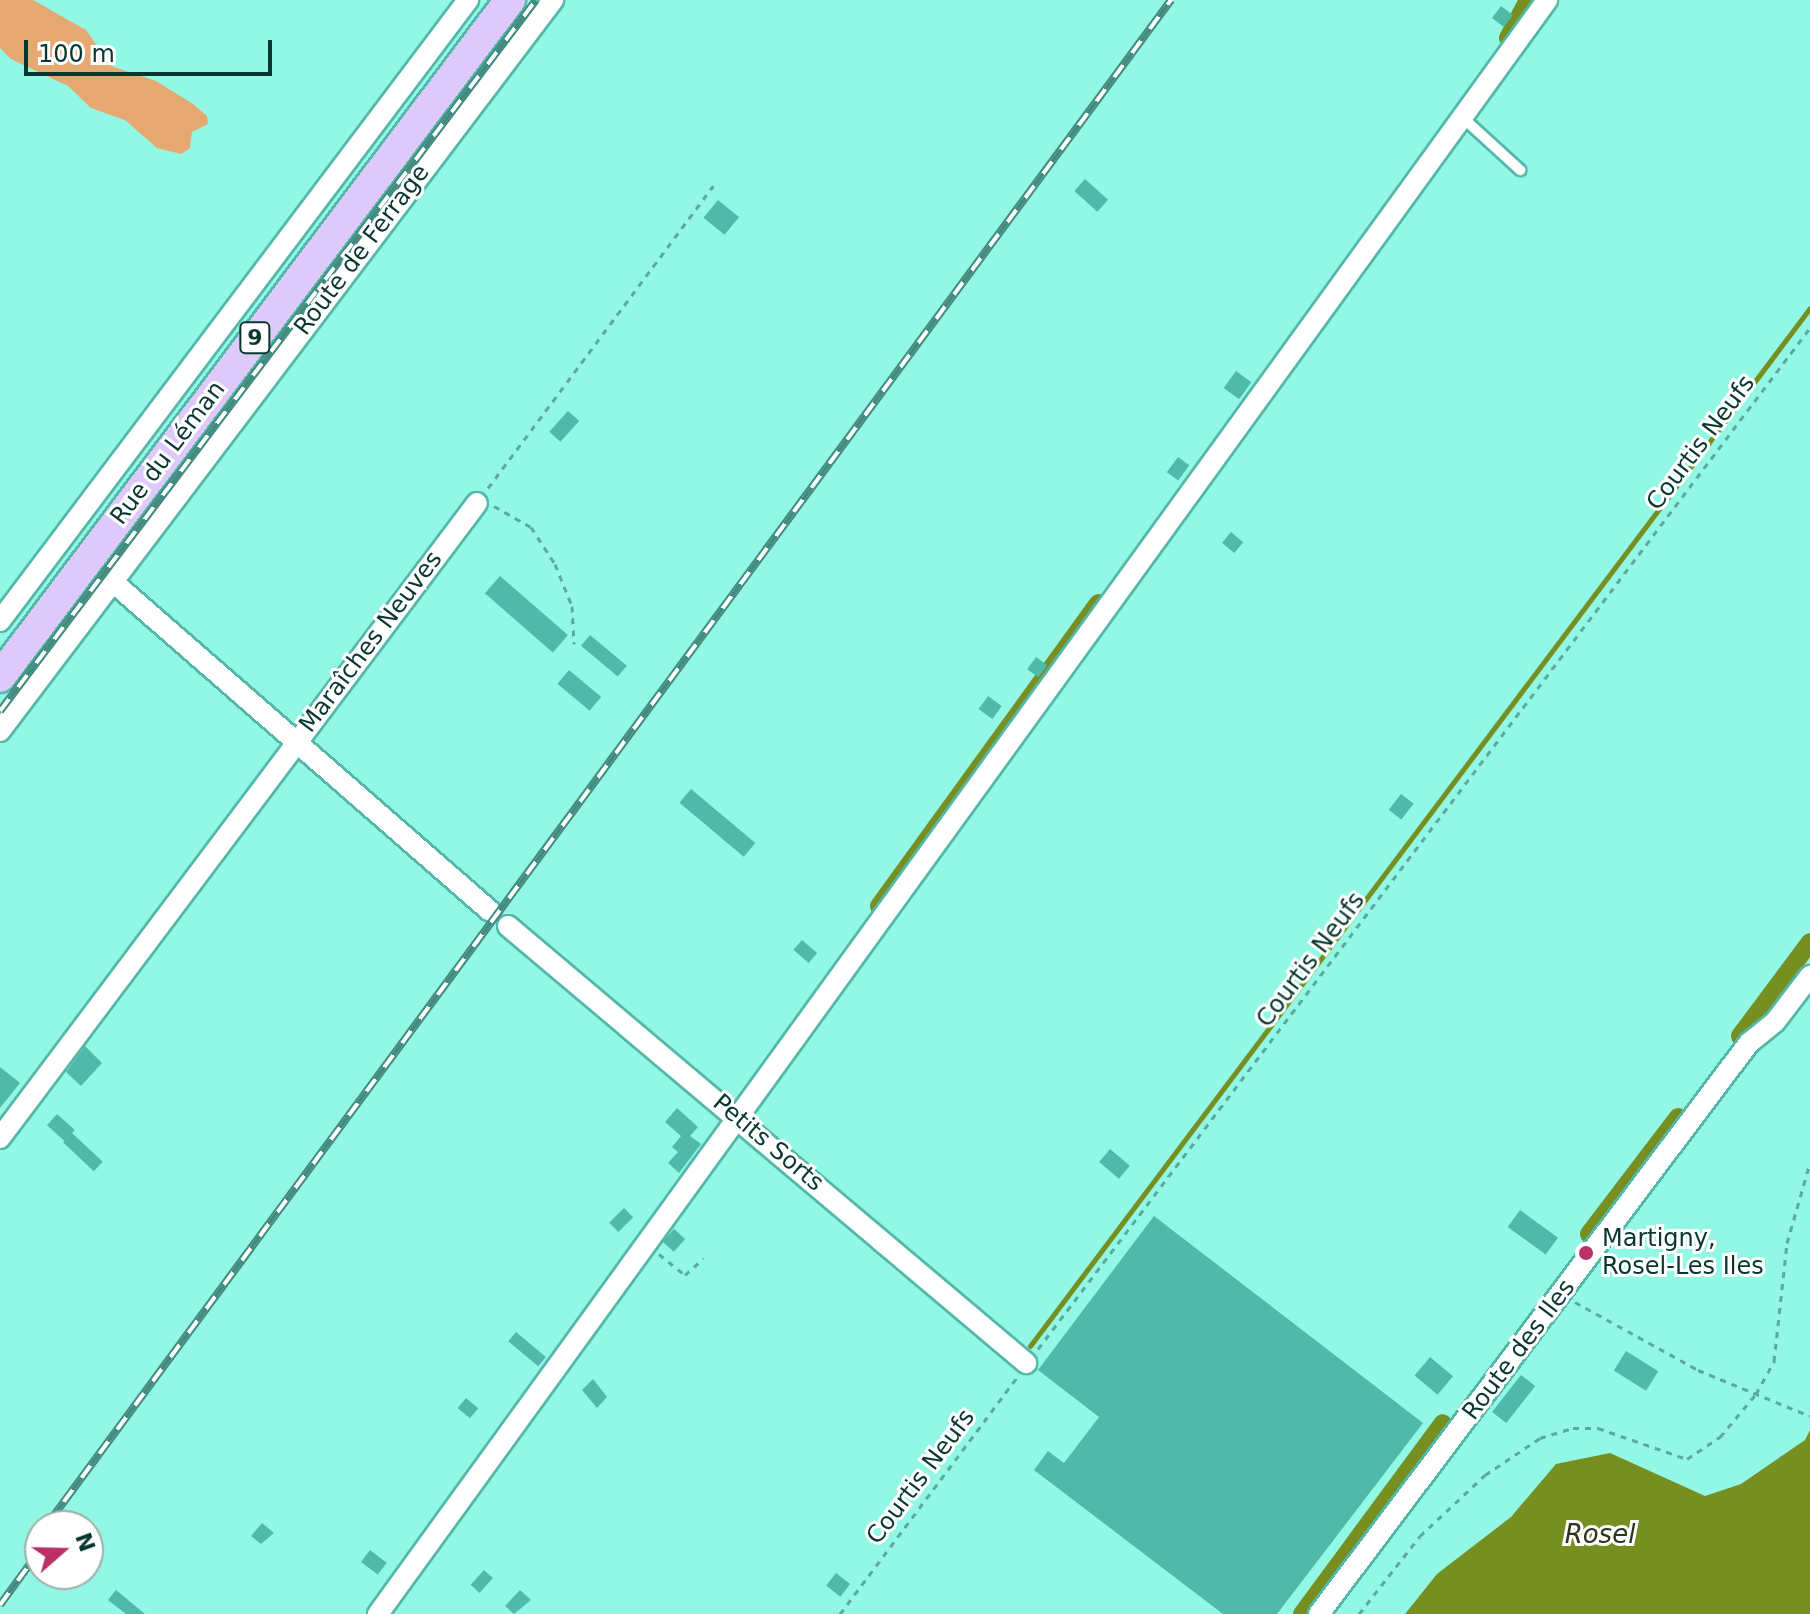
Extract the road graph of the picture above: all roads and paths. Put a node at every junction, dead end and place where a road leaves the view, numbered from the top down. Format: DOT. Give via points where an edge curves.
graph roads {
  1 [pos="468,0"];
  2 [pos="510,0"];
  3 [pos="553,0"];
  4 [pos="1547,0"];
  5 [pos="1462,117"];
  6 [pos="1520,170"];
  7 [pos="713,186"];
  8 [pos="1810,328"];
  9 [pos="477,503"];
  10 [pos="113,582"];
  11 [pos="0,621"];
  12 [pos="574,644"];
  13 [pos="0,677"];
  14 [pos="0,731"];
  15 [pos="295,741"];
  16 [pos="490,911"];
  17 [pos="508,926"];
  18 [pos="1810,976"];
  19 [pos="740,1118"];
  20 [pos="0,1138"];
  21 [pos="1810,1163"];
  22 [pos="647,1244"];
  23 [pos="704,1258"];
  24 [pos="1561,1294"];
  25 [pos="1026,1363"];
  26 [pos="1756,1394"];
  27 [pos="1810,1416"];
  28 [pos="378,1614"];
  29 [pos="840,1614"];
  30 [pos="1319,1614"];
  31 [pos="1359,1614"];
  1 -- 11 [label="street"];
  2 -- 13 [label="main road, Rue du Léman / 9"];
  3 -- 10 [label="street, Route de Ferrage"];
  4 -- 5 [label="street"];
  5 -- 6 [label="lane"];
  5 -- 19 [label="street"];
  7 -- 9 [label="path"];
  8 -- 25 [label="path, Courtis Neufs"];
  9 -- 12 [label="path" via="505,508 531,527 555,564 572,606"];
  9 -- 15 [label="street, Maraîches Neuves"];
  10 -- 14 [label="street, Route de Ferrage"];
  10 -- 15 [label="street, Maraîches Neuves"];
  15 -- 16 [label="street"];
  15 -- 20 [label="street"];
  17 -- 19 [label="street, Petits Sorts"];
  18 -- 24 [label="street, Route des Iles" via="1775,1022 1749,1043"];
  19 -- 22 [label="street"];
  19 -- 25 [label="street, Petits Sorts"];
  21 -- 26 [label="path" via="1787,1243 1778,1347"];
  22 -- 23 [label="path" via="685,1275"];
  22 -- 28 [label="street"];
  24 -- 26 [label="path" via="1698,1370"];
  24 -- 30 [label="street, Route des Iles"];
  25 -- 29 [label="path, Courtis Neufs"];
  26 -- 27 [label="path"];
  26 -- 31 [label="path" via="1720,1437 1687,1459 1598,1428 1573,1428 1540,1438 1485,1475 1420,1536"];
}
